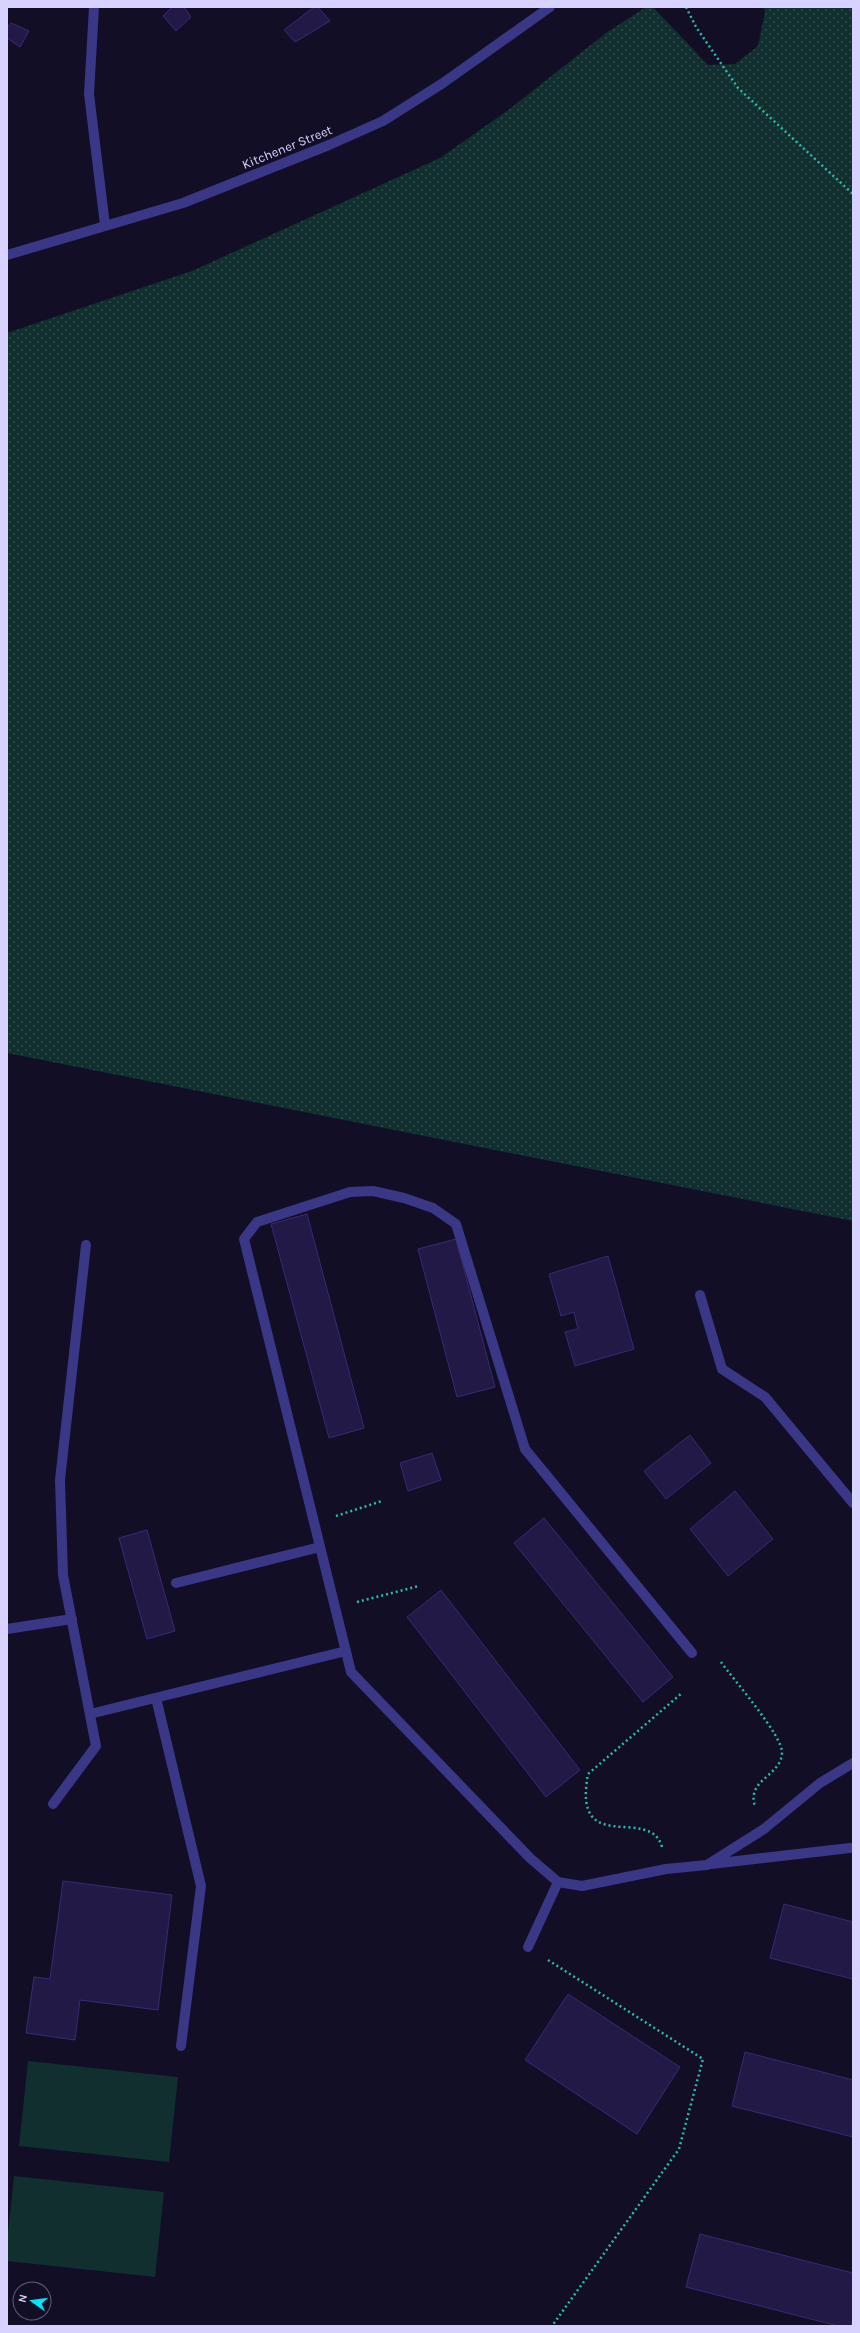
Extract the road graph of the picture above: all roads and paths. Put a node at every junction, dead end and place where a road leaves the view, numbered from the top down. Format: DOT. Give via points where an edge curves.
graph roads {
  1 [pos="94,7"];
  2 [pos="550,7"];
  3 [pos="686,7"];
  4 [pos="853,194"];
  5 [pos="105,225"];
  6 [pos="7,255"];
  7 [pos="86,1245"];
  8 [pos="700,1295"];
  9 [pos="382,1501"];
  10 [pos="853,1502"];
  11 [pos="314,1523"];
  12 [pos="320,1547"];
  13 [pos="176,1583"];
  14 [pos="419,1586"];
  15 [pos="335,1608"];
  16 [pos="72,1619"];
  17 [pos="7,1629"];
  18 [pos="346,1652"];
  19 [pos="692,1653"];
  20 [pos="721,1662"];
  21 [pos="682,1693"];
  22 [pos="156,1698"];
  23 [pos="90,1714"];
  24 [pos="853,1763"];
  25 [pos="53,1804"];
  26 [pos="764,1829"];
  27 [pos="850,1848"];
  28 [pos="707,1865"];
  29 [pos="666,1869"];
  30 [pos="558,1882"];
  31 [pos="528,1947"];
  32 [pos="181,2046"];
  33 [pos="552,2326"];
  1 -- 5 [label="street" via="89,94"];
  2 -- 5 [label="street, Kitchener Street" via="383,121 183,203"];
  3 -- 4 [label="path" via="696,27 738,88"];
  5 -- 6 [label="street, Kitchener Street"];
  7 -- 16 [label="street" via="60,1480 63,1575"];
  8 -- 10 [label="street" via="722,1369 765,1397"];
  9 -- 11 [label="path"];
  11 -- 12 [label="street"];
  11 -- 19 [label="street" via="244,1239 256,1222 350,1192 373,1191 432,1208 456,1224 525,1449"];
  12 -- 13 [label="street"];
  12 -- 15 [label="street"];
  14 -- 15 [label="path"];
  15 -- 18 [label="street"];
  16 -- 17 [label="street"];
  16 -- 23 [label="street"];
  18 -- 22 [label="street"];
  18 -- 30 [label="street" via="350,1672 530,1858"];
  20 -- 26 [label="path" via="781,1744 782,1752 776,1770 761,1780 756,1788 754,1804"];
  21 -- 29 [label="path" via="588,1774 585,1801 589,1812 606,1826 641,1828 654,1834 660,1841"];
  22 -- 23 [label="street"];
  22 -- 32 [label="street" via="201,1886"];
  23 -- 25 [label="street" via="96,1746"];
  24 -- 26 [label="street" via="820,1783"];
  26 -- 28 [label="street"];
  27 -- 28 [label="street"];
  28 -- 29 [label="street"];
  29 -- 30 [label="street" via="582,1886"];
  30 -- 31 [label="street"];
  31 -- 33 [label="path" via="703,2059 679,2149"];
}
